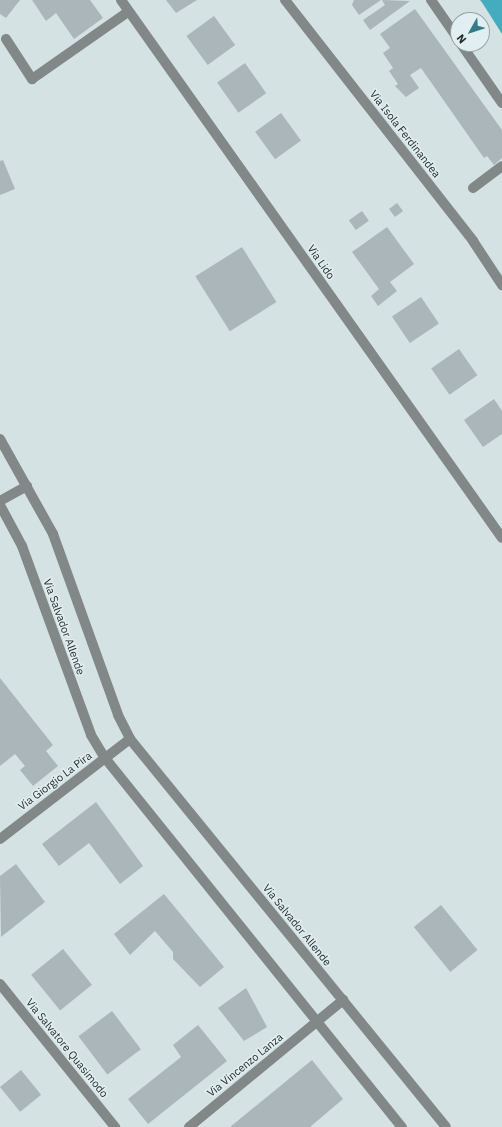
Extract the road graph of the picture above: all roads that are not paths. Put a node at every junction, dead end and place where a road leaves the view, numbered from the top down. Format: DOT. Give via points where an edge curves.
graph roads {
  1 [pos="121,0"];
  2 [pos="285,0"];
  3 [pos="431,0"];
  4 [pos="129,11"];
  5 [pos="450,28"];
  6 [pos="6,39"];
  7 [pos="467,52"];
  8 [pos="502,103"];
  9 [pos="502,166"];
  10 [pos="473,188"];
  11 [pos="502,285"];
  12 [pos="0,439"];
  13 [pos="27,486"];
  14 [pos="0,501"];
  15 [pos="0,505"];
  16 [pos="502,538"];
  17 [pos="130,739"];
  18 [pos="105,758"];
  19 [pos="0,839"];
  20 [pos="0,984"];
  21 [pos="343,1000"];
  22 [pos="317,1022"];
  23 [pos="115,1127"];
  24 [pos="189,1127"];
  25 [pos="402,1127"];
  26 [pos="446,1127"];
  1 -- 4 [label="street, Via Lido"];
  2 -- 11 [label="street, Via Isola Ferdinandea" via="468,235"];
  3 -- 5 [label="street"];
  4 -- 6 [label="street" via="32,79"];
  4 -- 16 [label="street, Via Lido"];
  7 -- 8 [label="street"];
  9 -- 10 [label="street"];
  12 -- 13 [label="street, Via Salvador Allende"];
  13 -- 14 [label="street"];
  13 -- 17 [label="street, Via Salvador Allende" via="53,534 118,716"];
  15 -- 18 [label="street, Via Salvador Allende" via="22,546 91,735"];
  17 -- 18 [label="street"];
  17 -- 21 [label="street, Via Salvador Allende"];
  18 -- 19 [label="street, Via Giorgio La Pira"];
  18 -- 22 [label="street, Via Salvador Allende"];
  20 -- 23 [label="street, Via Salvatore Quasimodo"];
  21 -- 22 [label="street, Via Vincenzo Lanza"];
  21 -- 26 [label="street, Via Salvador Allende"];
  22 -- 24 [label="street, Via Vincenzo Lanza"];
  22 -- 25 [label="street, Via Salvador Allende"];
}
